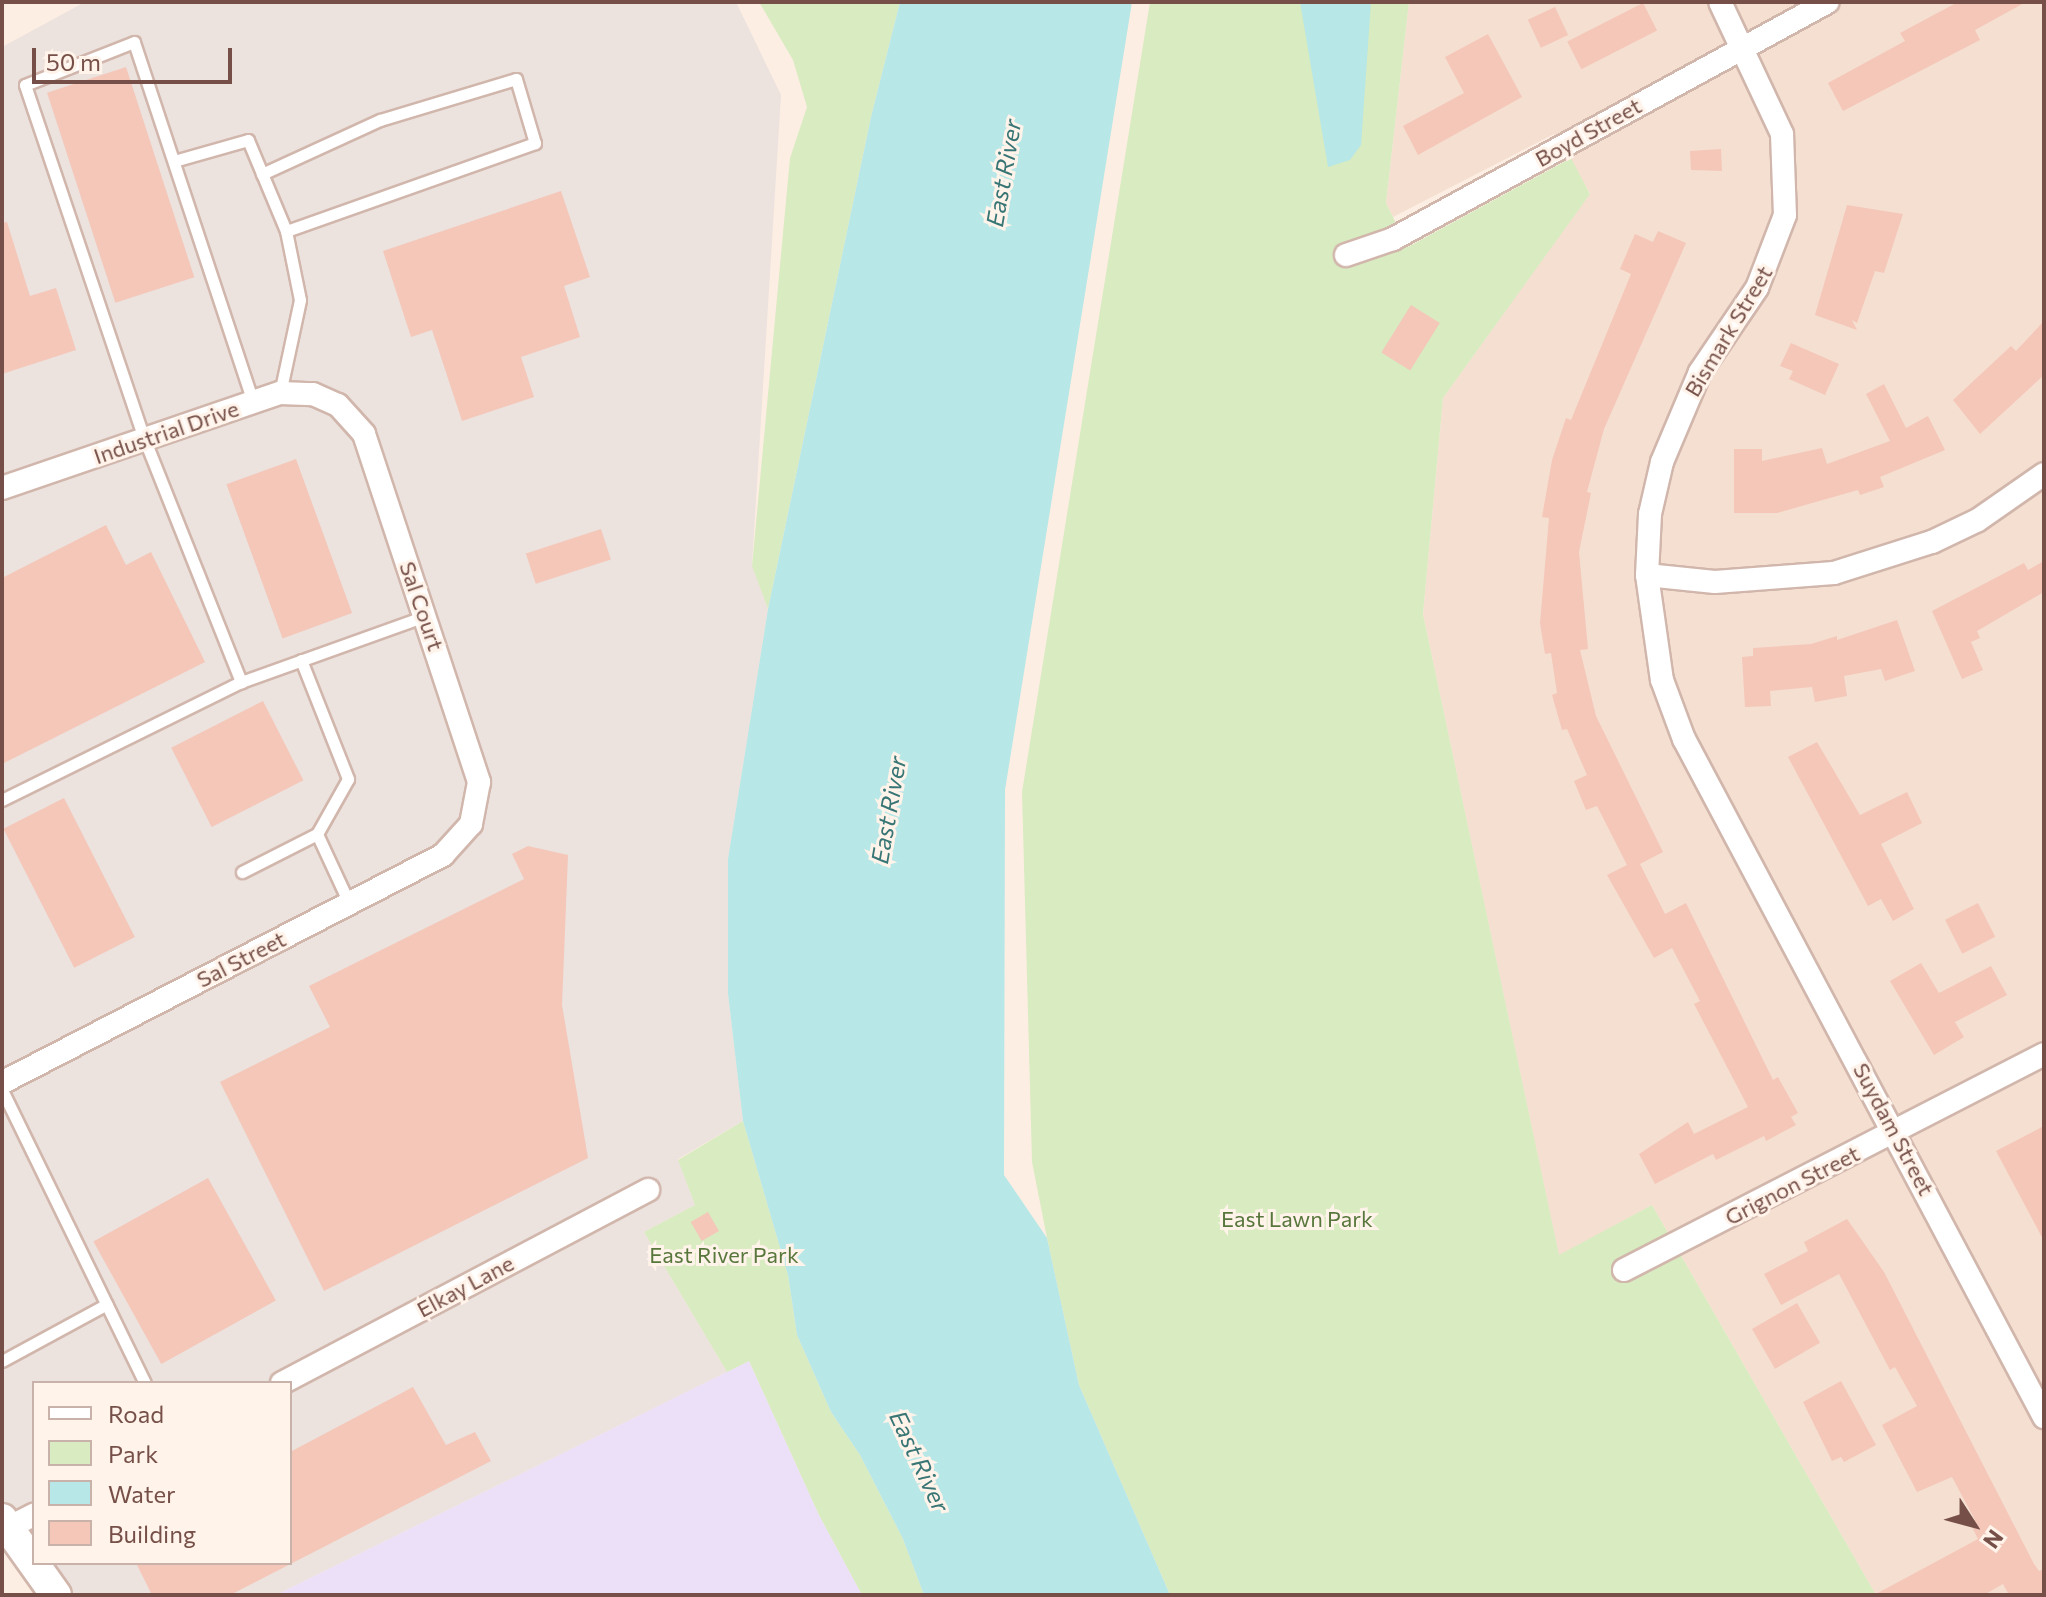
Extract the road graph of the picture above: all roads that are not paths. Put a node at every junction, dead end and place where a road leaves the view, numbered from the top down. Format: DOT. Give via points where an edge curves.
graph roads {
  1 [pos="1720,2"];
  2 [pos="1828,2"];
  3 [pos="1744,47"];
  4 [pos="174,161"];
  5 [pos="262,174"];
  6 [pos="286,231"];
  7 [pos="1346,255"];
  8 [pos="280,393"];
  9 [pos="331,401"];
  10 [pos="253,402"];
  11 [pos="144,438"];
  12 [pos="2044,474"];
  13 [pos="2,488"];
  14 [pos="1647,575"];
  15 [pos="425,616"];
  16 [pos="301,660"];
  17 [pos="241,682"];
  18 [pos="2,800"];
  19 [pos="471,824"];
  20 [pos="317,834"];
  21 [pos="1743,841"];
  22 [pos="242,872"];
  23 [pos="349,903"];
  24 [pos="2044,1054"];
  25 [pos="2,1083"];
  26 [pos="2,1090"];
  27 [pos="1895,1132"];
  28 [pos="648,1190"];
  29 [pos="1624,1270"];
  30 [pos="107,1304"];
  31 [pos="2,1361"];
  32 [pos="144,1381"];
  33 [pos="286,1381"];
  34 [pos="2044,1417"];
  35 [pos="12,1523"];
  36 [pos="32,1556"];
  37 [pos="38,1565"];
  38 [pos="56,1595"];
  1 -- 3 [label="street, Bismark Street"];
  2 -- 3 [label="street, Boyd Street"];
  3 -- 7 [label="street, Boyd Street" via="1393,239"];
  3 -- 14 [label="street, Bismark Street" via="1782,134 1785,215 1757,288 1700,372 1678,417 1650,514"];
  4 -- 5 [label="lane" via="248,140"];
  4 -- 10 [label="lane"];
  4 -- 11 [label="lane" via="134,42 25,85"];
  5 -- 6 [label="lane"];
  5 -- 6 [label="lane" via="380,120 516,79 535,143"];
  6 -- 8 [label="lane" via="300,300"];
  8 -- 9 [label="street, Industrial Drive" via="313,394"];
  8 -- 10 [label="street, Industrial Drive"];
  9 -- 15 [label="street, Sal Court" via="364,434"];
  10 -- 11 [label="street, Industrial Drive"];
  11 -- 13 [label="street, Industrial Drive"];
  11 -- 17 [label="lane"];
  12 -- 14 [label="street" via="1978,520 1932,542 1834,573 1715,582"];
  14 -- 21 [label="street, Bismark Street" via="1662,680 1684,739"];
  15 -- 16 [label="lane"];
  15 -- 19 [label="street, Sal Court" via="475,763 478,803"];
  16 -- 17 [label="lane"];
  16 -- 20 [label="lane" via="348,779"];
  17 -- 18 [label="lane"];
  19 -- 23 [label="street, Sal Street" via="443,855"];
  20 -- 22 [label="lane"];
  20 -- 23 [label="lane"];
  21 -- 27 [label="street, Suydam Street"];
  23 -- 25 [label="street, Sal Street"];
  24 -- 27 [label="street, Grignon Street"];
  26 -- 30 [label="lane"];
  27 -- 29 [label="street, Grignon Street"];
  27 -- 34 [label="street, Suydam Street"];
  28 -- 33 [label="street, Elkay Lane"];
  30 -- 31 [label="lane"];
  30 -- 32 [label="lane"];
  35 -- 36 [label="street"];
  37 -- 38 [label="street"];
}
